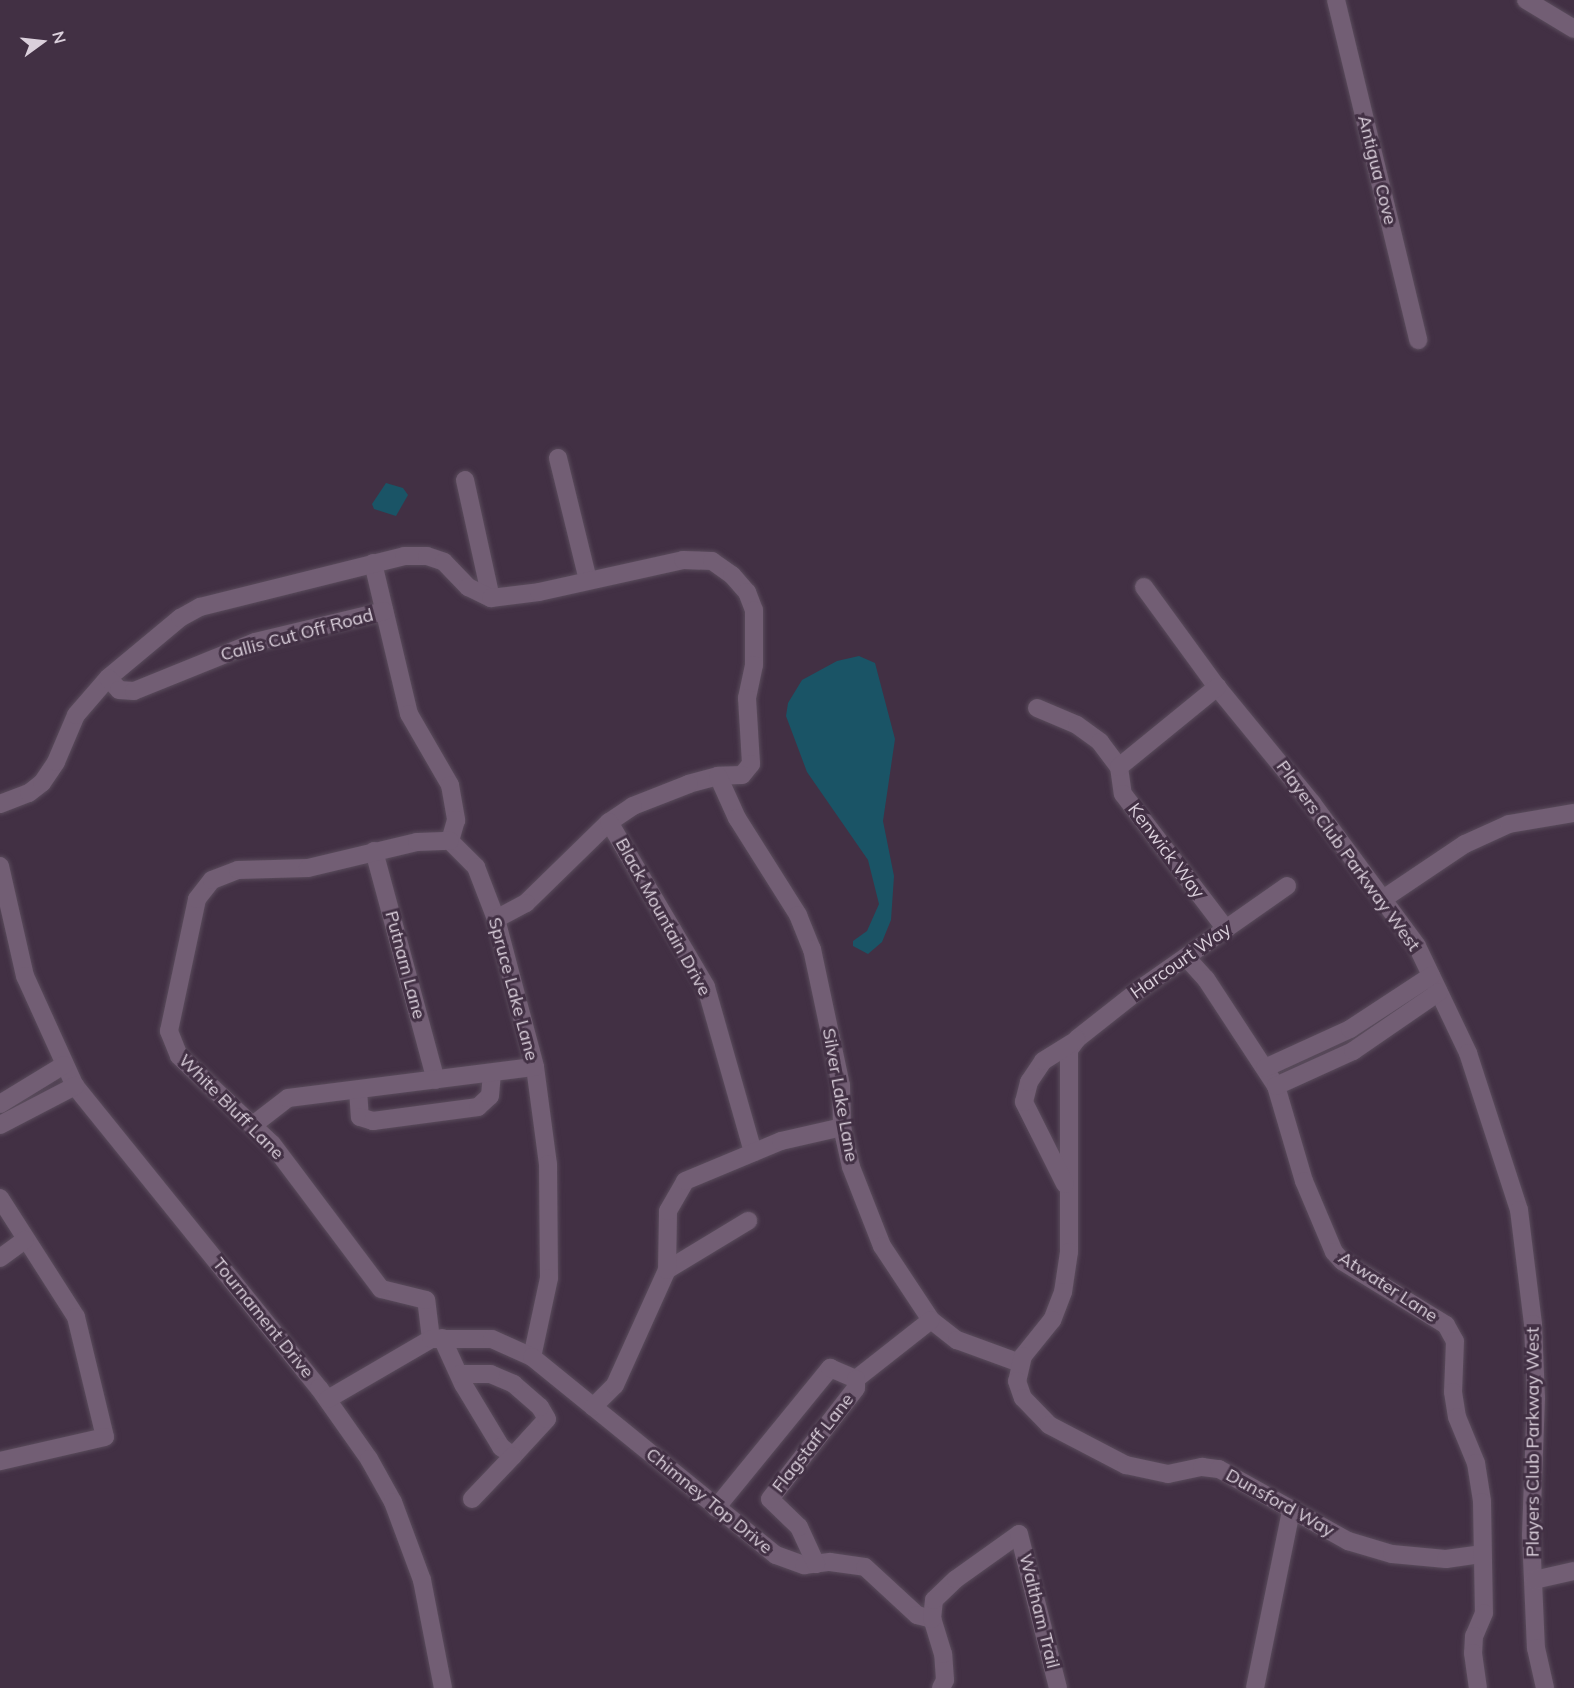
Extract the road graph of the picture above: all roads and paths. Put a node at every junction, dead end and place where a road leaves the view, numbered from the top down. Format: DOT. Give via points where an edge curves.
graph roads {
  1 [pos="1336,0"];
  2 [pos="1526,0"];
  3 [pos="1574,29"];
  4 [pos="1418,340"];
  5 [pos="558,458"];
  6 [pos="465,480"];
  7 [pos="373,563"];
  8 [pos="588,580"];
  9 [pos="1144,587"];
  10 [pos="491,598"];
  11 [pos="384,611"];
  12 [pos="108,678"];
  13 [pos="1217,687"];
  14 [pos="1037,708"];
  15 [pos="1119,767"];
  16 [pos="718,776"];
  17 [pos="0,804"];
  18 [pos="1574,813"];
  19 [pos="609,822"];
  20 [pos="450,841"];
  21 [pos="374,851"];
  22 [pos="0,866"];
  23 [pos="1287,886"];
  24 [pos="1383,899"];
  25 [pos="496,919"];
  26 [pos="1226,929"];
  27 [pos="1186,957"];
  28 [pos="1435,984"];
  29 [pos="1359,1023"];
  30 [pos="1077,1039"];
  31 [pos="1371,1040"];
  32 [pos="1325,1042"];
  33 [pos="1335,1060"];
  34 [pos="64,1065"];
  35 [pos="535,1067"];
  36 [pos="1265,1068"];
  37 [pos="492,1073"];
  38 [pos="436,1080"];
  39 [pos="75,1086"];
  40 [pos="1276,1086"];
  41 [pos="357,1090"];
  42 [pos="0,1104"];
  43 [pos="0,1125"];
  44 [pos="253,1125"];
  45 [pos="842,1127"];
  46 [pos="753,1152"];
  47 [pos="1067,1188"];
  48 [pos="0,1198"];
  49 [pos="748,1221"];
  50 [pos="25,1240"];
  51 [pos="0,1258"];
  52 [pos="667,1270"];
  53 [pos="931,1320"];
  54 [pos="437,1339"];
  55 [pos="532,1358"];
  56 [pos="1020,1362"];
  57 [pos="459,1374"];
  58 [pos="856,1379"];
  59 [pos="328,1400"];
  60 [pos="593,1407"];
  61 [pos="513,1456"];
  62 [pos="0,1461"];
  63 [pos="472,1499"];
  64 [pos="716,1508"];
  65 [pos="1291,1510"];
  66 [pos="1483,1554"];
  67 [pos="816,1564"];
  68 [pos="1574,1571"];
  69 [pos="1534,1581"];
  70 [pos="932,1619"];
  71 [pos="443,1688"];
  72 [pos="941,1688"];
  73 [pos="1058,1688"];
  74 [pos="1255,1688"];
  75 [pos="1478,1688"];
  76 [pos="1545,1688"];
  1 -- 4 [label="street, Antigua Cove"];
  2 -- 3 [label="street"];
  5 -- 8 [label="street"];
  6 -- 10 [label="street"];
  7 -- 10 [label="street" via="427,556 444,562 468,587"];
  7 -- 11 [label="street"];
  7 -- 12 [label="street" via="200,607 180,618"];
  8 -- 10 [label="street"];
  8 -- 16 [label="street" via="683,560 712,561 747,592 754,610 754,665 747,698 751,764 742,775"];
  9 -- 13 [label="street, Players Club Parkway West"];
  11 -- 12 [label="street, Callis Cut Off Road" via="255,642 134,691 119,690"];
  11 -- 20 [label="street" via="413,727 450,785 456,820"];
  12 -- 17 [label="street" via="76,715 56,762 42,783 29,793"];
  13 -- 15 [label="street"];
  13 -- 24 [label="street, Players Club Parkway West" via="1312,803"];
  14 -- 15 [label="street, Kenwick Way" via="1077,725 1100,742"];
  15 -- 26 [label="street, Kenwick Way" via="1123,794"];
  16 -- 19 [label="street" via="643,802"];
  16 -- 45 [label="street, Silver Lake Lane" via="737,818 798,915 812,949 840,1085"];
  18 -- 24 [label="street" via="1509,824 1465,844"];
  19 -- 25 [label="street" via="526,903"];
  19 -- 46 [label="street, Black Mountain Drive" via="706,987"];
  20 -- 21 [label="street, White Bluff Lane" via="437,839"];
  20 -- 25 [label="street, Spruce Lake Lane" via="476,867"];
  21 -- 38 [label="street, Putnam Lane"];
  21 -- 44 [label="street, White Bluff Lane" via="308,868 227,873 212,880 197,899 170,1019 171,1040 178,1056"];
  22 -- 34 [label="street, Tournament Drive" via="25,976"];
  23 -- 26 [label="street, Harcourt Way"];
  24 -- 28 [label="street, Players Club Parkway West" via="1417,946"];
  25 -- 35 [label="street, Spruce Lake Lane"];
  26 -- 27 [label="street, Harcourt Way"];
  27 -- 30 [label="street, Harcourt Way"];
  27 -- 36 [label="street" via="1206,979"];
  28 -- 29 [label="street"];
  28 -- 31 [label="street"];
  28 -- 69 [label="street, Players Club Parkway West" via="1468,1053 1519,1210 1533,1324 1536,1398 1531,1535"];
  29 -- 31 [label="street"];
  29 -- 32 [label="street"];
  30 -- 47 [label="street, Harcourt Way" via="1069,1050"];
  30 -- 47 [label="street, Harcourt Way" via="1043,1061 1029,1082 1024,1102"];
  31 -- 33 [label="street"];
  32 -- 33 [label="street"];
  32 -- 36 [label="street"];
  33 -- 40 [label="street"];
  34 -- 39 [label="street, Tournament Drive"];
  34 -- 42 [label="street"];
  35 -- 37 [label="street"];
  35 -- 55 [label="street, Spruce Lake Lane" via="548,1164 549,1278"];
  36 -- 40 [label="street, Atwater Lane"];
  37 -- 38 [label="street"];
  37 -- 41 [label="street" via="490,1096 478,1107 384,1119 360,1117"];
  38 -- 41 [label="street"];
  39 -- 43 [label="street"];
  39 -- 59 [label="street, Tournament Drive"];
  40 -- 66 [label="street, Atwater Lane" via="1304,1181 1334,1252 1342,1261 1446,1325 1455,1341 1457,1417 1476,1462"];
  41 -- 44 [label="street" via="288,1098"];
  44 -- 54 [label="street, White Bluff Lane" via="316,1200 381,1288 426,1300"];
  45 -- 46 [label="street"];
  45 -- 53 [label="street, Silver Lake Lane" via="851,1167 882,1246"];
  46 -- 52 [label="street" via="684,1181 668,1211"];
  47 -- 56 [label="street, Harcourt Way" via="1069,1252 1063,1292 1053,1320"];
  48 -- 50 [label="street"];
  49 -- 52 [label="street"];
  50 -- 51 [label="street"];
  50 -- 62 [label="street" via="76,1317 105,1437"];
  52 -- 60 [label="street" via="615,1385"];
  53 -- 56 [label="street, Silver Lake Lane" via="957,1340"];
  53 -- 58 [label="street"];
  54 -- 55 [label="street, Chimney Top Drive" via="492,1340"];
  54 -- 57 [label="street"];
  54 -- 59 [label="street"];
  55 -- 60 [label="street, Chimney Top Drive"];
  56 -- 65 [label="street, Dunsford Way" via="1017,1382 1023,1398 1049,1425 1146,1472 1220,1469"];
  57 -- 61 [label="street" via="501,1447"];
  57 -- 61 [label="street" via="491,1374 514,1384 540,1407 547,1419"];
  58 -- 64 [label="street" via="830,1368"];
  58 -- 67 [label="street, Flagstaff Lane" via="856,1388 770,1499 799,1527"];
  59 -- 71 [label="street, Tournament Drive" via="369,1459 409,1540 431,1616"];
  60 -- 64 [label="street, Chimney Top Drive"];
  61 -- 63 [label="street"];
  64 -- 67 [label="street, Chimney Top Drive" via="776,1556 804,1565"];
  65 -- 66 [label="street, Dunsford Way" via="1348,1541 1392,1554 1446,1559"];
  65 -- 74 [label="street"];
  66 -- 75 [label="street, Atwater Lane" via="1484,1613 1474,1636 1473,1653"];
  67 -- 70 [label="street, Chimney Top Drive" via="865,1567 917,1615"];
  68 -- 69 [label="street"];
  69 -- 76 [label="street, Players Club Parkway West" via="1536,1648"];
  70 -- 72 [label="street" via="943,1654 945,1680"];
  70 -- 73 [label="street, Waltham Trail" via="934,1600 1019,1534"];
}
